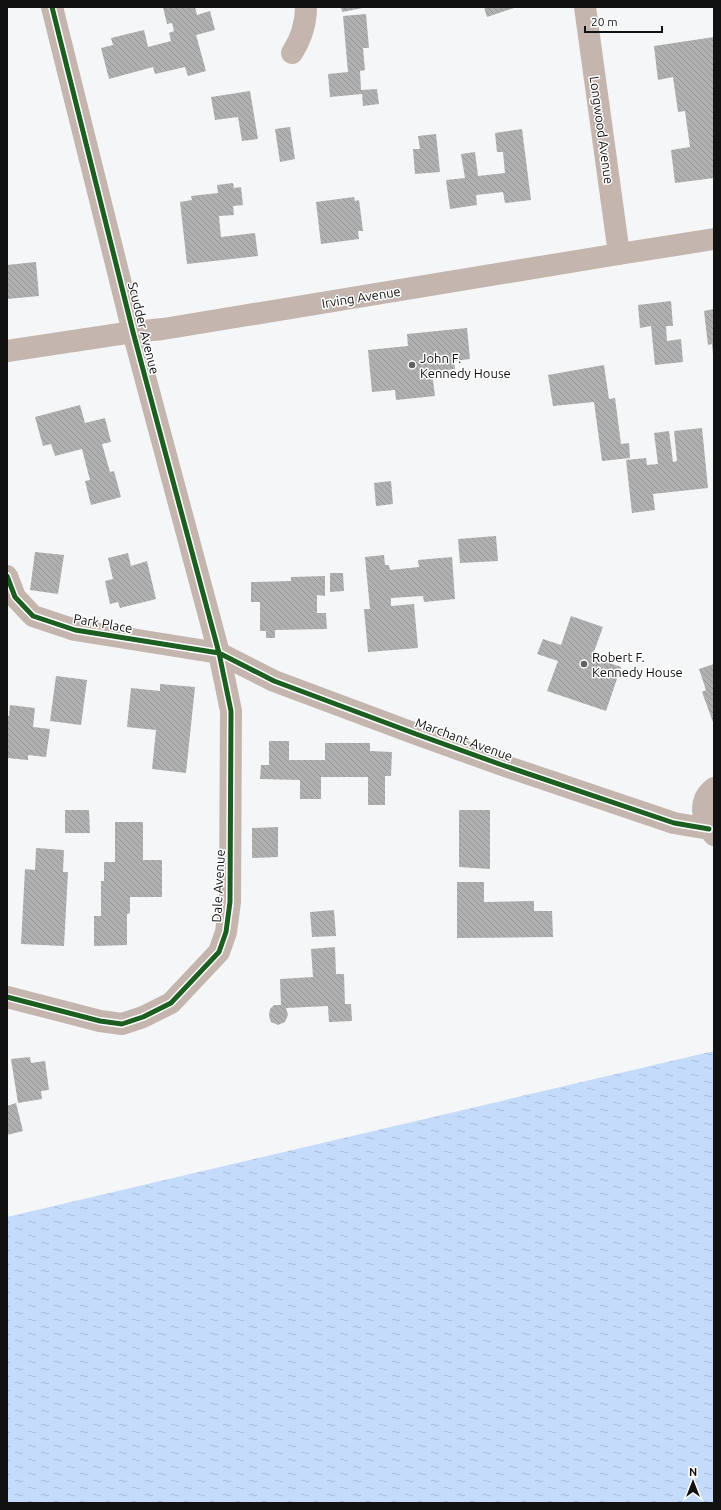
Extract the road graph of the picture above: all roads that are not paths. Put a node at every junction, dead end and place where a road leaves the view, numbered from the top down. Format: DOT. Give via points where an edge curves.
graph roads {
  1 [pos="52,7"];
  2 [pos="306,7"];
  3 [pos="585,7"];
  4 [pos="292,53"];
  5 [pos="714,239"];
  6 [pos="619,254"];
  7 [pos="133,332"];
  8 [pos="7,352"];
  9 [pos="7,576"];
  10 [pos="219,652"];
  11 [pos="714,788"];
  12 [pos="711,832"];
  13 [pos="7,997"];
  1 -- 7 [label="street, Scudder Avenue"];
  2 -- 4 [label="street" via="303,29"];
  3 -- 6 [label="street, Longwood Avenue"];
  5 -- 6 [label="street, Irving Avenue"];
  6 -- 7 [label="street, Irving Avenue"];
  7 -- 8 [label="street, Irving Avenue"];
  7 -- 10 [label="street, Scudder Avenue"];
  9 -- 10 [label="street, Park Place" via="15,597 32,616 75,630"];
  10 -- 12 [label="street, Marchant Avenue" via="274,681 409,731 674,823"];
  10 -- 13 [label="street, Dale Avenue" via="232,711 230,902 226,932 219,952 171,1003 122,1024 74,1015"];
  11 -- 12 [label="street, Marchant Avenue" via="706,796 703,813 704,822"];
}
